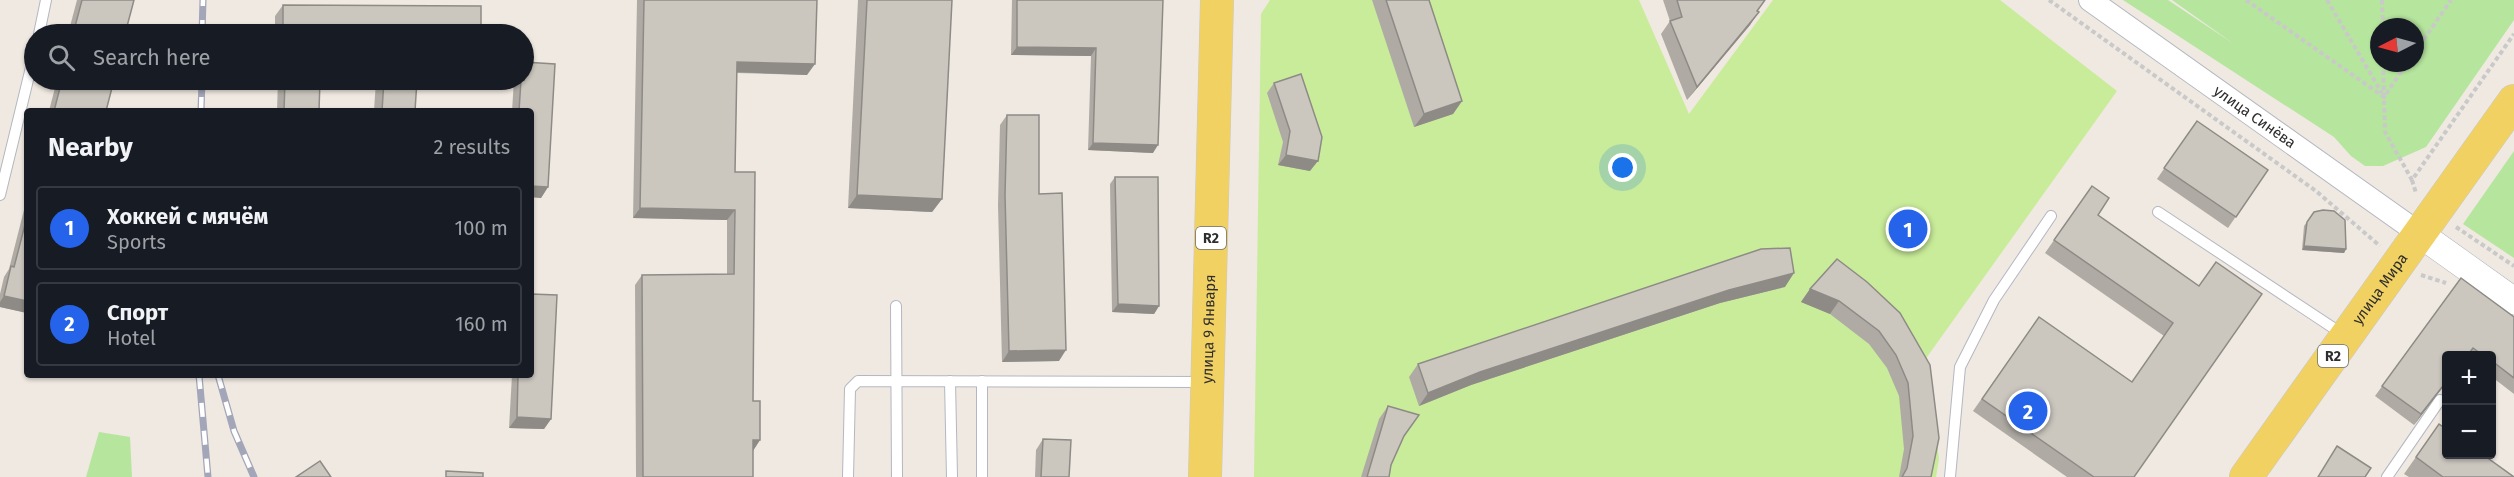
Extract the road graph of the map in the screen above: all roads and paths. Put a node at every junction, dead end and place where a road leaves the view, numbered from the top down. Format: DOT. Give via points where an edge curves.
graph roads {
  1 [pos="46,0"];
  2 [pos="1217,0"];
  3 [pos="2049,0"];
  4 [pos="2090,0"];
  5 [pos="2246,0"];
  6 [pos="2327,0"];
  7 [pos="2382,0"];
  8 [pos="2451,0"];
  9 [pos="2383,18"];
  10 [pos="41,24"];
  11 [pos="2514,34"];
  12 [pos="2424,39"];
  13 [pos="2384,72"];
  14 [pos="2401,72"];
  15 [pos="25,90"];
  16 [pos="2384,96"];
  17 [pos="2514,101"];
  18 [pos="2412,180"];
  19 [pos="0,195"];
  20 [pos="2417,196"];
  21 [pos="2158,212"];
  22 [pos="2051,216"];
  23 [pos="2454,224"];
  24 [pos="2420,234"];
  25 [pos="2381,246"];
  26 [pos="2514,266"];
  27 [pos="2514,301"];
  28 [pos="896,306"];
  29 [pos="2347,337"];
  30 [pos="897,381"];
  31 [pos="950,381"];
  32 [pos="982,381"];
  33 [pos="1207,382"];
  34 [pos="2440,400"];
  35 [pos="848,477"];
  36 [pos="897,477"];
  37 [pos="952,477"];
  38 [pos="982,477"];
  39 [pos="1205,477"];
  40 [pos="1950,477"];
  41 [pos="2246,477"];
  42 [pos="2387,477"];
  1 -- 10 [label="lane"];
  2 -- 33 [label="main road, улица 9 Января / R2"];
  3 -- 25 [label="path" via="2316,191"];
  4 -- 24 [label="street, улица Синёва"];
  5 -- 16 [label="path"];
  6 -- 16 [label="path"];
  7 -- 9 [label="path"];
  8 -- 12 [label="path"];
  11 -- 18 [label="path"];
  13 -- 16 [label="path"];
  14 -- 16 [label="path"];
  15 -- 19 [label="lane"];
  16 -- 18 [label="path" via="2385,132"];
  17 -- 24 [label="main road, улица Мира / R2"];
  18 -- 20 [label="path"];
  21 -- 29 [label="lane"];
  22 -- 40 [label="lane" via="1994,300 1960,367"];
  23 -- 26 [label="path"];
  24 -- 27 [label="street"];
  24 -- 29 [label="main road, улица Мира / R2"];
  28 -- 30 [label="lane"];
  29 -- 41 [label="main road, улица Мира / R2"];
  30 -- 31 [label="lane"];
  30 -- 35 [label="lane" via="858,381 850,389"];
  30 -- 36 [label="lane"];
  31 -- 32 [label="lane"];
  31 -- 37 [label="lane"];
  32 -- 33 [label="lane"];
  32 -- 38 [label="lane"];
  33 -- 39 [label="main road, улица 9 Января / R2"];
  34 -- 42 [label="lane"];
}
